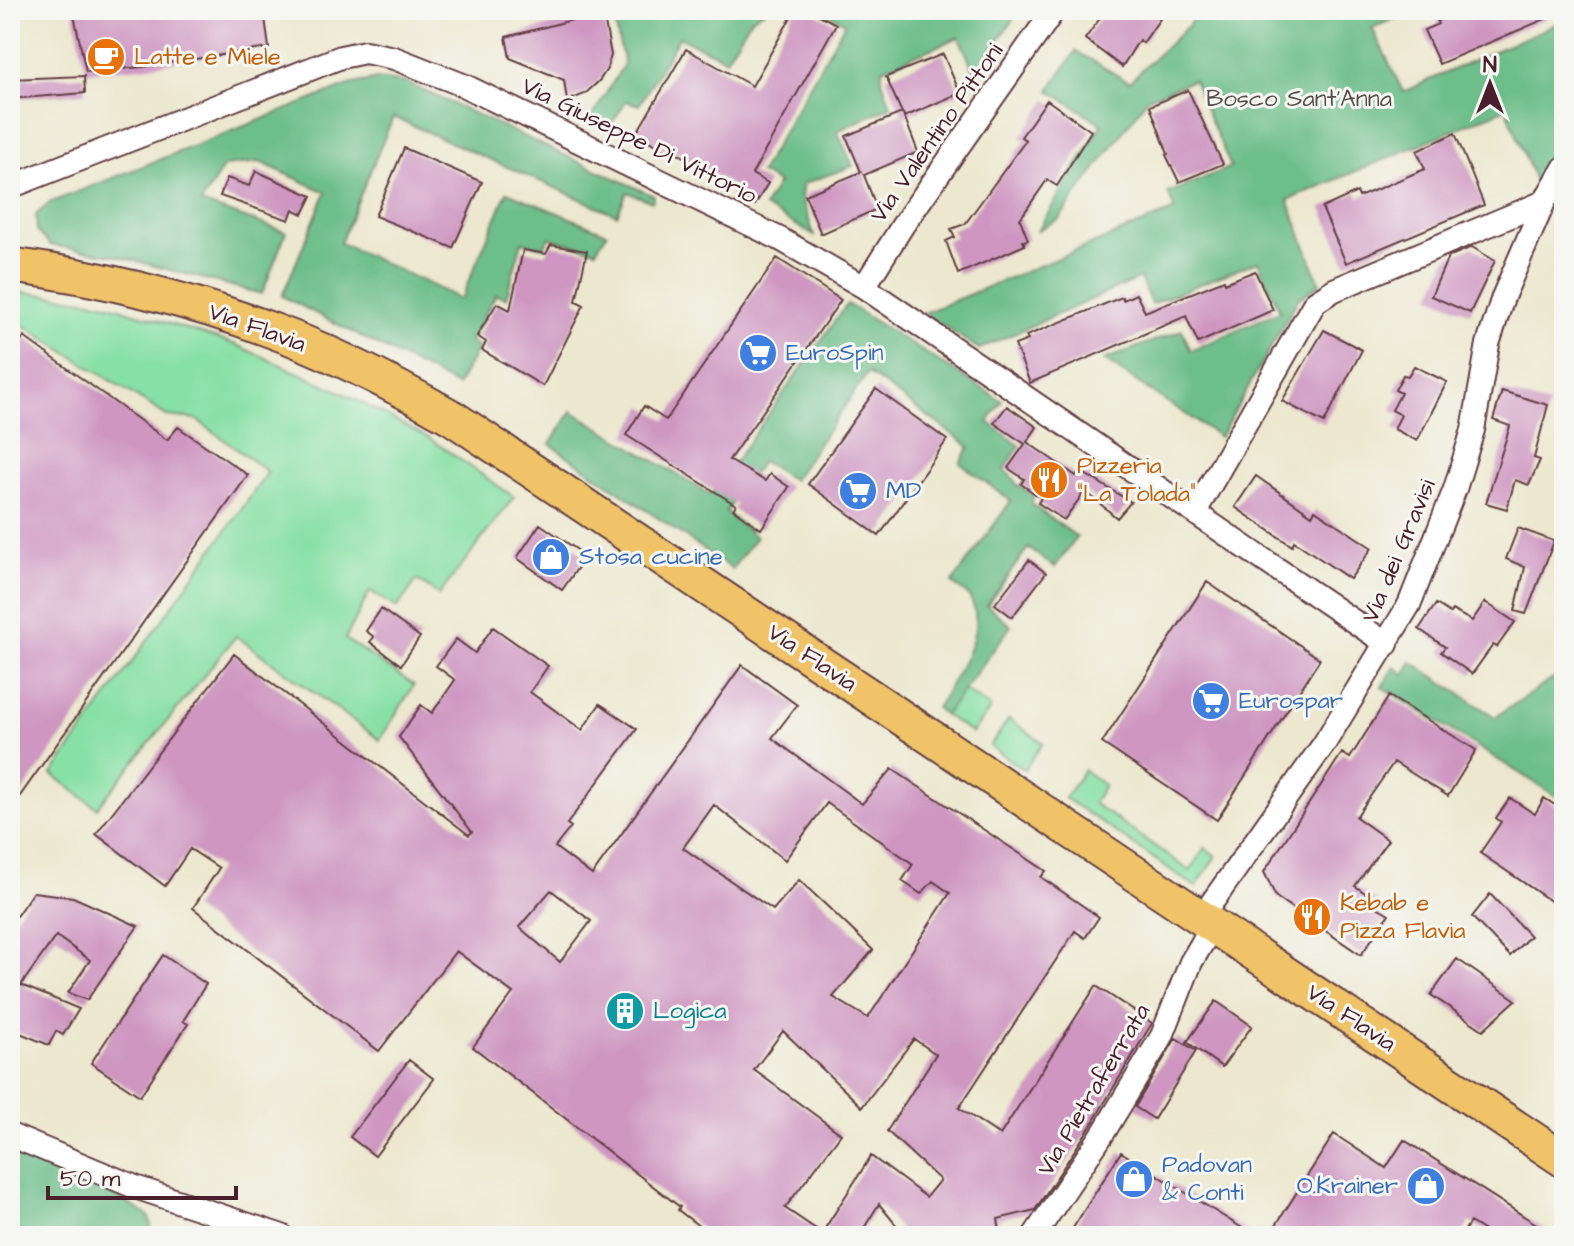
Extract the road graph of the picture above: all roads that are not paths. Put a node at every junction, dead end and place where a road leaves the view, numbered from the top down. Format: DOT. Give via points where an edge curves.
graph roads {
  1 [pos="1054,10"];
  2 [pos="1564,168"];
  3 [pos="10,187"];
  4 [pos="1544,202"];
  5 [pos="10,265"];
  6 [pos="864,287"];
  7 [pos="1195,512"];
  8 [pos="1387,644"];
  9 [pos="1207,922"];
  10 [pos="10,1135"];
  11 [pos="1559,1154"];
  12 [pos="282,1236"];
  13 [pos="1034,1236"];
  1 -- 6 [label="street, Via Valentino Pittoni"];
  2 -- 4 [label="street, Via dei Gravisi"];
  3 -- 6 [label="street, Via Giuseppe Di Vittorio" via="365,52 463,85 780,239"];
  4 -- 7 [label="street" via="1315,302"];
  4 -- 8 [label="street, Via dei Gravisi" via="1496,321 1455,489 1409,605"];
  5 -- 9 [label="main road, Via Flavia" via="173,299 273,331 387,381 453,418"];
  6 -- 7 [label="street, Via Giuseppe Di Vittorio"];
  7 -- 8 [label="street, Via Giuseppe Di Vittorio"];
  8 -- 9 [label="street, Via dei Gravisi"];
  9 -- 11 [label="main road, Via Flavia"];
  9 -- 13 [label="street, Via Pietraferrata" via="1162,1036"];
  10 -- 12 [label="street" via="135,1187"];
}
